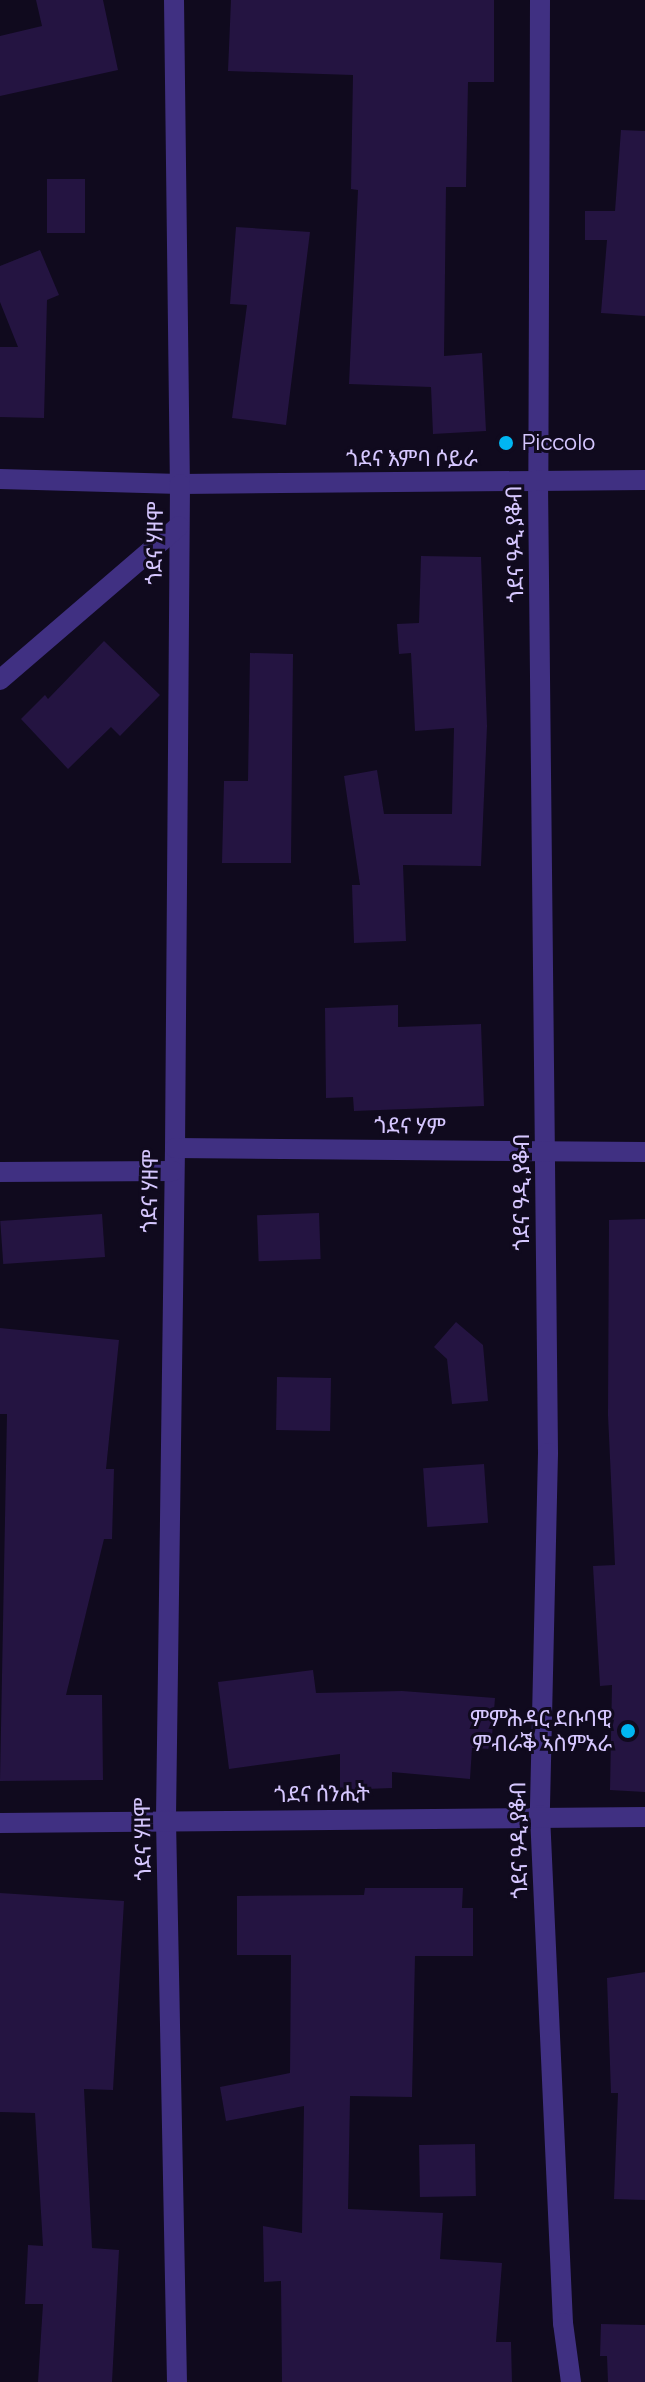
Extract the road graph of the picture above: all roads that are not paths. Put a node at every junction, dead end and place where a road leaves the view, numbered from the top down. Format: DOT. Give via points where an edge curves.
graph roads {
  1 [pos="174,0"];
  2 [pos="540,0"];
  3 [pos="0,479"];
  4 [pos="645,480"];
  5 [pos="538,482"];
  6 [pos="180,484"];
  7 [pos="179,526"];
  8 [pos="0,680"];
  9 [pos="175,1148"];
  10 [pos="546,1151"];
  11 [pos="645,1152"];
  12 [pos="173,1171"];
  13 [pos="0,1172"];
  14 [pos="540,1815"];
  15 [pos="645,1817"];
  16 [pos="166,1820"];
  17 [pos="0,1823"];
  18 [pos="177,2382"];
  19 [pos="571,2382"];
  1 -- 6 [label="street, ጎደና ሃዘሞ"];
  2 -- 5 [label="street, ጎደና ዓዲ ያቆብ"];
  3 -- 6 [label="street, ጎደና እምባ ሶይራ"];
  4 -- 5 [label="street, ጎደና እምባ ሶይራ"];
  5 -- 6 [label="street, ጎደና እምባ ሶይራ"];
  5 -- 10 [label="street, ጎደና ዓዲ ያቆብ"];
  6 -- 7 [label="street, ጎደና ሃዘሞ"];
  7 -- 8 [label="street"];
  7 -- 9 [label="street, ጎደና ሃዘሞ"];
  9 -- 10 [label="street, ጎደና ሃም"];
  9 -- 12 [label="street, ጎደና ሃዘሞ"];
  10 -- 11 [label="street, ጎደና ሃም"];
  10 -- 14 [label="street, ጎደና ዓዲ ያቆብ" via="548,1453"];
  12 -- 13 [label="street"];
  12 -- 16 [label="street, ጎደና ሃዘሞ"];
  14 -- 15 [label="street, ጎደና ሰንሒት"];
  14 -- 16 [label="street, ጎደና ሰንሒት"];
  14 -- 19 [label="street, ጎደና ዓዲ ያቆብ" via="563,2323"];
  16 -- 17 [label="street, ጎደና ሰንሒት"];
  16 -- 18 [label="street, ጎደና ሃዘሞ"];
}
